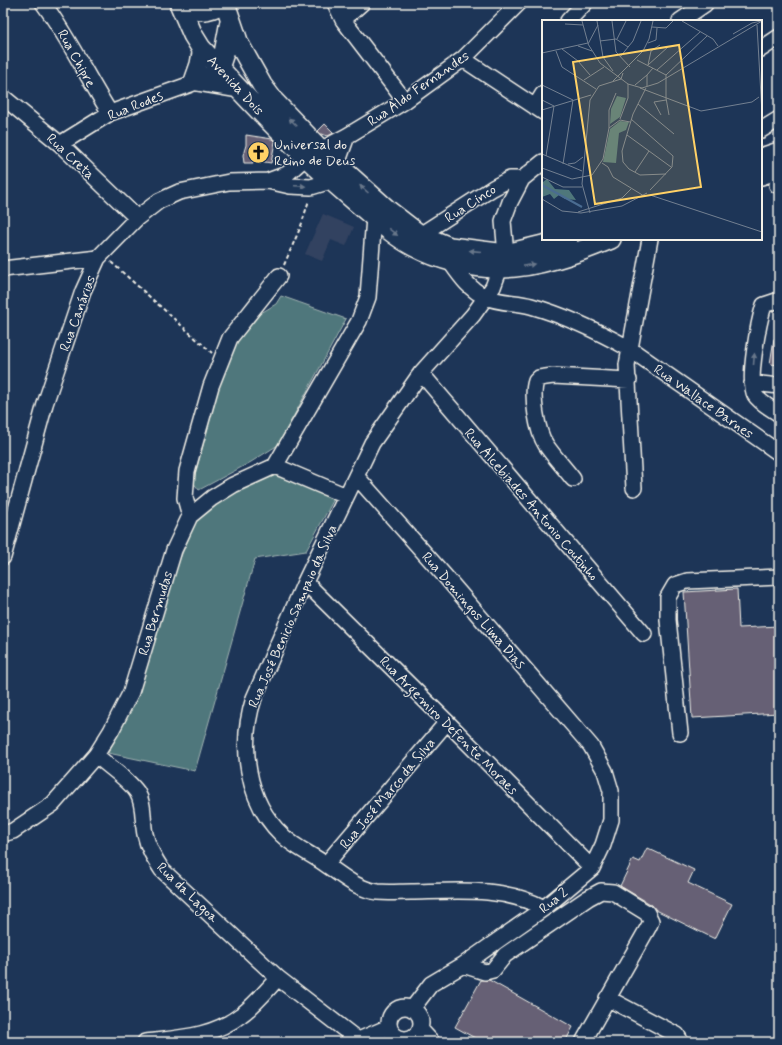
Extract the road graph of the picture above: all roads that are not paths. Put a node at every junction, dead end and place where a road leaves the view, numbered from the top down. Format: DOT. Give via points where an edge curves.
graph roads {
  1 [pos="44,3"];
  2 [pos="179,3"];
  3 [pos="183,3"];
  4 [pos="335,3"];
  5 [pos="362,3"];
  6 [pos="519,3"];
  7 [pos="585,3"];
  8 [pos="704,4"];
  9 [pos="226,9"];
  10 [pos="343,20"];
  11 [pos="569,20"];
  12 [pos="681,20"];
  13 [pos="779,37"];
  14 [pos="762,47"];
  15 [pos="201,48"];
  16 [pos="463,59"];
  17 [pos="219,68"];
  18 [pos="194,82"];
  19 [pos="238,88"];
  20 [pos="3,97"];
  21 [pos="542,99"];
  22 [pos="405,101"];
  23 [pos="540,109"];
  24 [pos="110,113"];
  25 [pos="779,119"];
  26 [pos="762,129"];
  27 [pos="347,136"];
  28 [pos="60,144"];
  29 [pos="779,152"];
  30 [pos="313,154"];
  31 [pos="762,158"];
  32 [pos="542,163"];
  33 [pos="334,173"];
  34 [pos="762,175"];
  35 [pos="522,179"];
  36 [pos="778,179"];
  37 [pos="268,181"];
  38 [pos="374,217"];
  39 [pos="137,218"];
  40 [pos="420,235"];
  41 [pos="565,240"];
  42 [pos="609,240"];
  43 [pos="650,240"];
  44 [pos="100,256"];
  45 [pos="450,260"];
  46 [pos="503,261"];
  47 [pos="3,269"];
  48 [pos="279,276"];
  49 [pos="486,297"];
  50 [pos="779,300"];
  51 [pos="630,349"];
  52 [pos="421,373"];
  53 [pos="629,380"];
  54 [pos="752,383"];
  55 [pos="775,388"];
  56 [pos="779,414"];
  57 [pos="779,453"];
  58 [pos="275,466"];
  59 [pos="356,476"];
  60 [pos="573,479"];
  61 [pos="634,488"];
  62 [pos="346,496"];
  63 [pos="190,516"];
  64 [pos="3,557"];
  65 [pos="779,577"];
  66 [pos="305,582"];
  67 [pos="644,634"];
  68 [pos="447,722"];
  69 [pos="680,733"];
  70 [pos="591,746"];
  71 [pos="96,756"];
  72 [pos="3,834"];
  73 [pos="326,864"];
  74 [pos="592,868"];
  75 [pos="544,908"];
  76 [pos="463,965"];
  77 [pos="278,978"];
  78 [pos="607,998"];
  79 [pos="412,1009"];
  80 [pos="389,1026"];
  81 [pos="413,1037"];
  82 [pos="356,1041"];
  83 [pos="145,1042"];
  84 [pos="432,1042"];
  85 [pos="583,1042"];
  86 [pos="681,1042"];
  1 -- 24 [label="street, Rua Chipre"];
  2 -- 15 [label="main road, Avenida Dois"];
  3 -- 9 [label="main road" via="199,10"];
  4 -- 10 [label="street"];
  5 -- 10 [label="street"];
  6 -- 16 [label="street, Rua Aldo Fernandes"];
  7 -- 11 [label="street"];
  8 -- 12 [label="street"];
  9 -- 17 [label="main road" via="224,53"];
  30 -- 9 [label="main road, one-way" via="288,116 262,86 239,44"];
  10 -- 22 [label="street"];
  13 -- 14 [label="street"];
  15 -- 17 [label="main road, Avenida Dois"];
  15 -- 18 [label="street"];
  16 -- 22 [label="street, Rua Aldo Fernandes"];
  16 -- 23 [label="street"];
  17 -- 18 [label="street, Rua Rodes"];
  17 -- 19 [label="main road, Avenida Dois"];
  18 -- 19 [label="main road"];
  18 -- 24 [label="street, Rua Rodes"];
  19 -- 30 [label="main road, Avenida Dois"];
  20 -- 28 [label="street, Rua Creta"];
  21 -- 23 [label="street"];
  22 -- 27 [label="street, Rua Aldo Fernandes"];
  24 -- 28 [label="street, Rua Rodes"];
  25 -- 26 [label="street"];
  27 -- 30 [label="street, Rua Aldo Fernandes"];
  27 -- 33 [label="street"];
  28 -- 39 [label="street, Rua Creta"];
  29 -- 31 [label="main road"];
  30 -- 33 [label="main road"];
  30 -- 37 [label="street, Rua Canárias" via="287,174"];
  32 -- 35 [label="street, Rua Cinco"];
  37 -- 33 [label="street, Rua Canárias, one-way" via="312,187"];
  33 -- 38 [label="main road"];
  40 -- 33 [label="main road, one-way"];
  34 -- 36 [label="main road"];
  35 -- 40 [label="street, Rua Cinco" via="510,179 493,188"];
  35 -- 46 [label="street, Rua Cinco" via="503,221"];
  37 -- 39 [label="street, Rua Canárias" via="229,182 179,192 160,201"];
  38 -- 45 [label="main road, one-way" via="412,246"];
  38 -- 58 [label="street" via="368,297 359,321"];
  39 -- 44 [label="street, Rua Canárias"];
  46 -- 40 [label="main road, one-way" via="450,247"];
  41 -- 46 [label="main road"];
  46 -- 42 [label="main road, one-way" via="537,263"];
  43 -- 51 [label="street"];
  44 -- 47 [label="street"];
  44 -- 64 [label="street, Rua Canárias" via="83,291 45,404"];
  45 -- 46 [label="main road" via="466,265"];
  45 -- 49 [label="street, Rua Wallace Barnes" via="466,283"];
  46 -- 49 [label="street" via="497,280"];
  48 -- 63 [label="street" via="230,338 220,360 187,471 185,498"];
  49 -- 51 [label="street, Rua Wallace Barnes" via="553,313 604,334"];
  49 -- 52 [label="street, Rua José Benicio Sampaio da Silva" via="463,327"];
  54 -- 50 [label="street, one-way" via="760,316 764,305"];
  51 -- 53 [label="street" via="627,365"];
  51 -- 57 [label="street, Rua Wallace Barnes"];
  52 -- 59 [label="street, Rua José Benicio Sampaio da Silva" via="372,443"];
  52 -- 67 [label="street, Rua Alcebiades Antonio Coutinho"];
  53 -- 60 [label="street" via="553,376 539,378 535,385 535,403 545,444"];
  53 -- 61 [label="street"];
  54 -- 55 [label="street"];
  54 -- 56 [label="street" via="755,395"];
  58 -- 62 [label="street"];
  58 -- 63 [label="street, Rua Bermudas" via="233,485"];
  59 -- 62 [label="street, Rua José Benicio Sampaio da Silva"];
  59 -- 70 [label="street, Rua Domingos Lima Dias"];
  62 -- 66 [label="street, Rua José Benicio Sampaio da Silva"];
  63 -- 71 [label="street, Rua Bermudas" via="174,550 131,692"];
  65 -- 69 [label="street" via="687,581 671,590 668,597 668,620"];
  66 -- 68 [label="street, Rua Argemiro Defente Moraes"];
  66 -- 73 [label="street, Rua José Benicio Sampaio da Silva" via="260,682 249,713 249,776 258,804 278,831 291,843"];
  68 -- 73 [label="street, Rua José Marco da Silva"];
  68 -- 74 [label="street, Rua Argemiro Defente Moraes"];
  70 -- 74 [label="street, Rua 2" via="605,771 610,791 611,820"];
  71 -- 72 [label="street, Rua Bermudas" via="53,804 13,831"];
  71 -- 77 [label="street, Rua da Lagoa" via="137,793 144,816 144,832 149,849 162,870"];
  73 -- 75 [label="street, Rua José Benicio Sampaio da Silva" via="350,882 371,890 489,892 526,899"];
  74 -- 75 [label="street, Rua 2"];
  75 -- 76 [label="street, Rua 2"];
  76 -- 78 [label="street" via="485,972 493,970 505,955 588,898 601,891 613,892 647,913 650,921"];
  76 -- 79 [label="street, Rua 2" via="431,984"];
  77 -- 82 [label="street, Rua da Lagoa"];
  77 -- 83 [label="street" via="248,1010 223,1027 202,1034"];
  78 -- 85 [label="street"];
  78 -- 86 [label="street" via="677,1035"];
  79 -- 80 [label="street" via="406,1007 395,1010 389,1020"];
  79 -- 81 [label="street" via="420,1018"];
  80 -- 81 [label="street" via="395,1036"];
  80 -- 82 [label="street"];
  81 -- 84 [label="street"];
}
